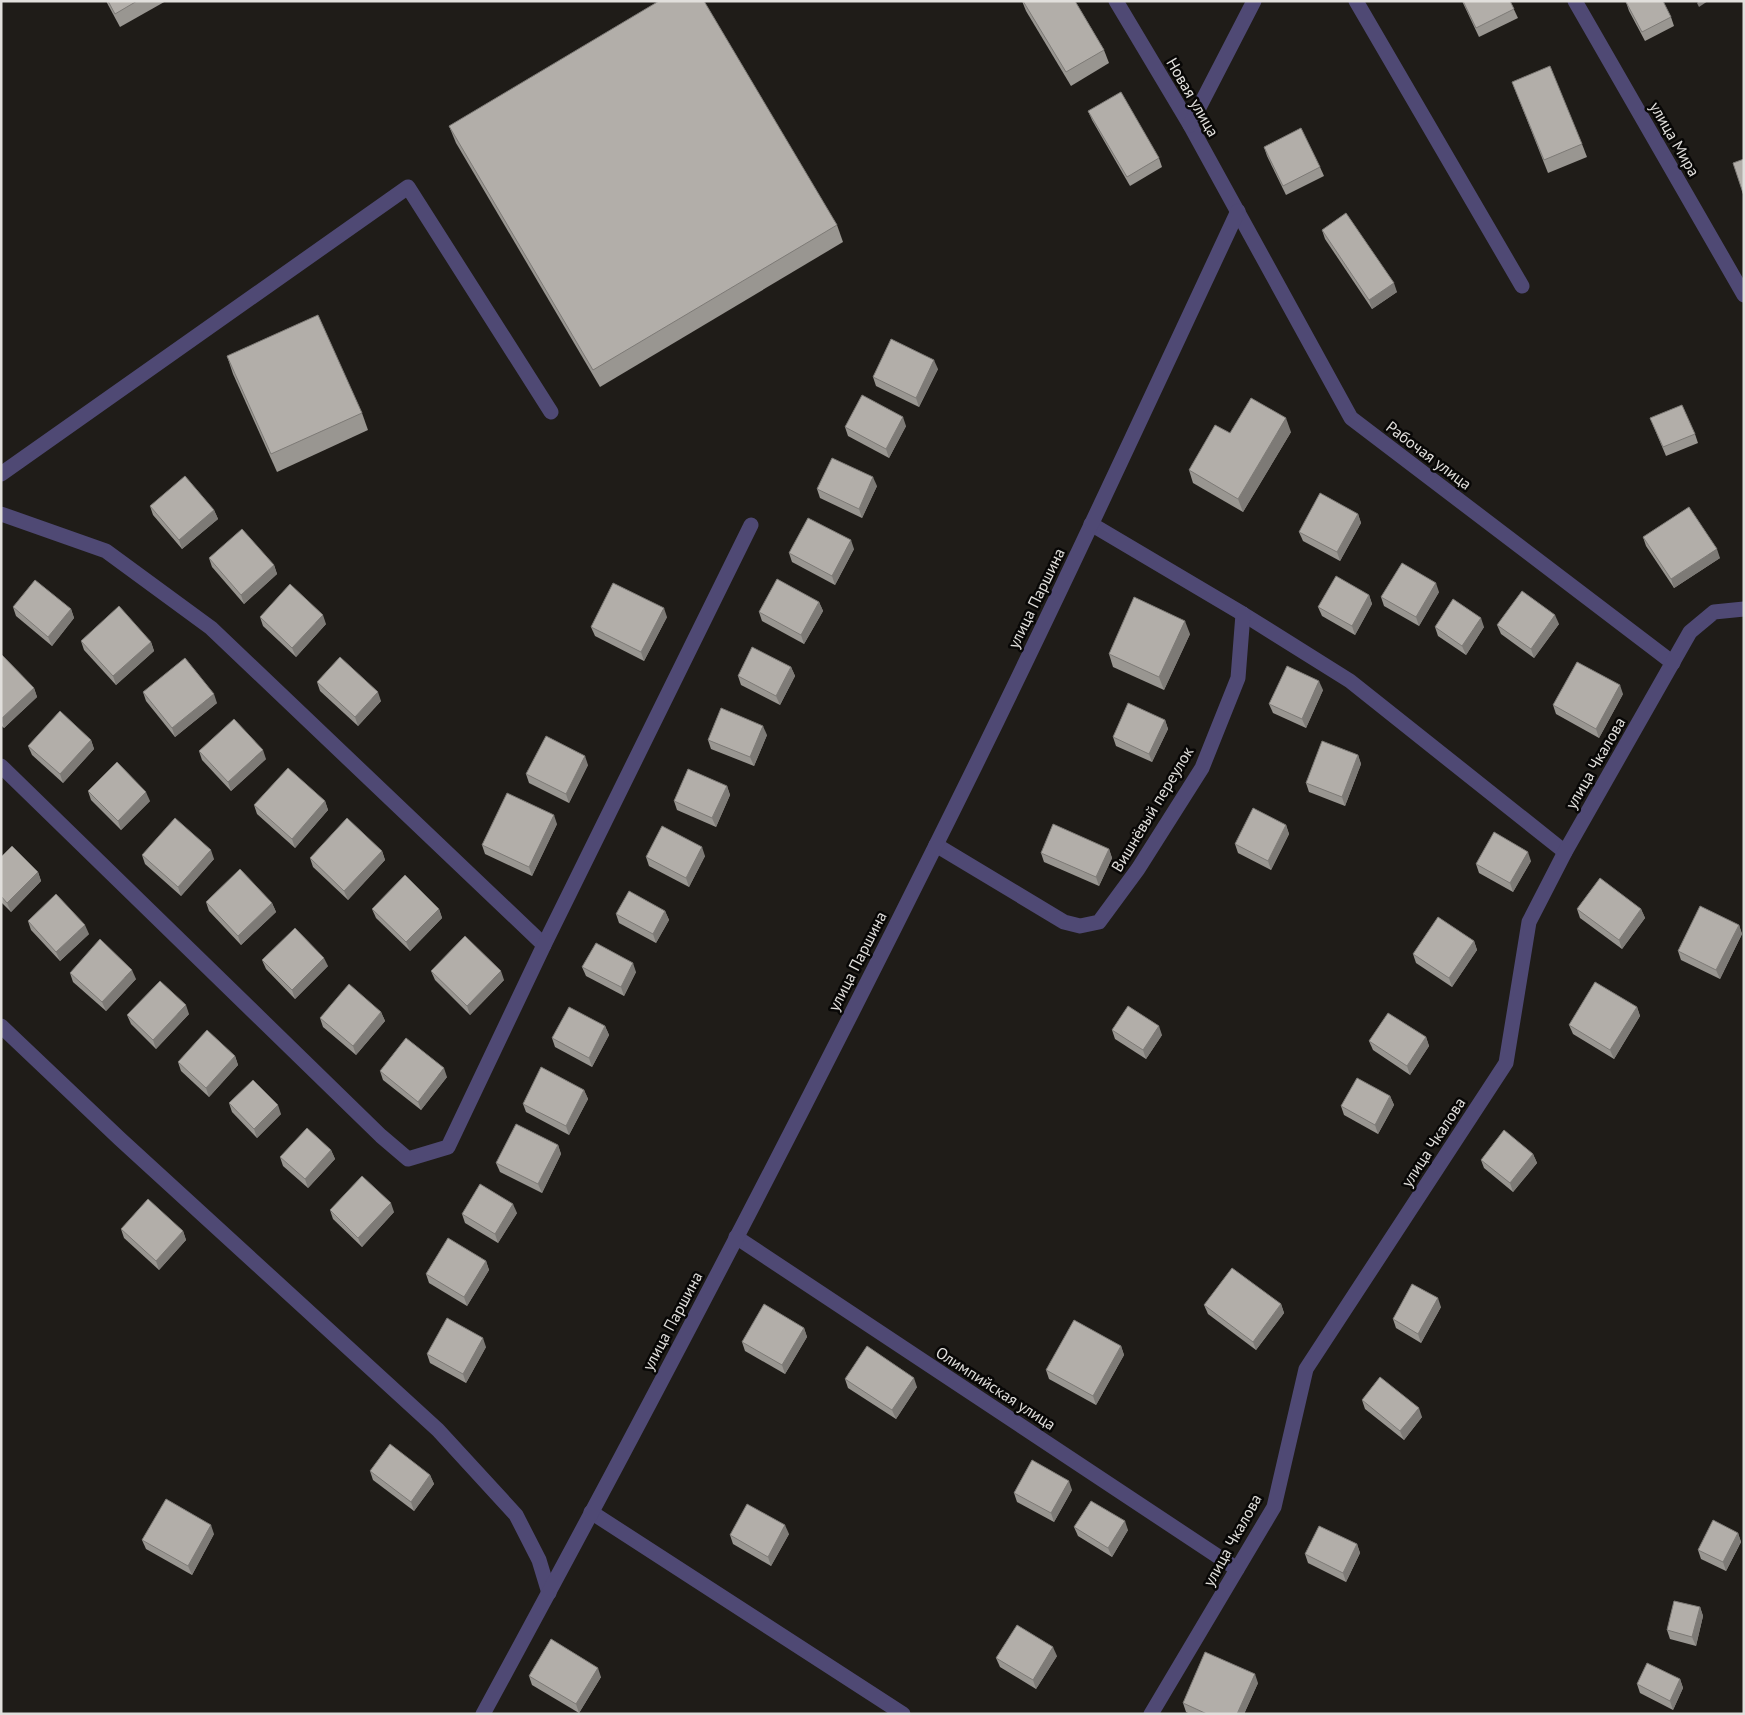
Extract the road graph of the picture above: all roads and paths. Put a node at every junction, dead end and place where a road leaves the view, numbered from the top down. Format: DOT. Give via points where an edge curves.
graph roads {
  1 [pos="1116,1"];
  2 [pos="1254,1"];
  3 [pos="1356,1"];
  4 [pos="1575,1"];
  5 [pos="1190,125"];
  6 [pos="1238,211"];
  7 [pos="1522,286"];
  8 [pos="1744,295"];
  9 [pos="552,412"];
  10 [pos="1,474"];
  11 [pos="1,514"];
  12 [pos="1092,524"];
  13 [pos="751,525"];
  14 [pos="1744,609"];
  15 [pos="1244,614"];
  16 [pos="1673,663"];
  17 [pos="1,766"];
  18 [pos="936,845"];
  19 [pos="1565,852"];
  20 [pos="544,945"];
  21 [pos="1,1026"];
  22 [pos="736,1237"];
  23 [pos="591,1512"];
  24 [pos="1237,1569"];
  25 [pos="549,1593"];
  26 [pos="483,1714"];
  27 [pos="903,1714"];
  28 [pos="1151,1714"];
  1 -- 5 [label="street, Новая улица"];
  2 -- 5 [label="street"];
  3 -- 7 [label="street"];
  4 -- 8 [label="street, улица Мира"];
  5 -- 6 [label="street, Новая улица"];
  6 -- 12 [label="street, улица Паршина"];
  6 -- 16 [label="street, Рабочая улица" via="1351,418"];
  9 -- 10 [label="street" via="408,187"];
  11 -- 20 [label="street" via="106,551 211,628"];
  12 -- 15 [label="street"];
  12 -- 18 [label="street, улица Паршина"];
  13 -- 20 [label="street"];
  14 -- 16 [label="street, улица Чкалова" via="1714,612 1690,632"];
  15 -- 18 [label="street, Вишнёвый переулок" via="1238,678 1202,768 1138,869 1099,922 1080,926 1064,922"];
  15 -- 19 [label="street" via="1350,681"];
  16 -- 19 [label="street, улица Чкалова"];
  17 -- 20 [label="street" via="408,1159 448,1147"];
  18 -- 22 [label="street, улица Паршина"];
  19 -- 24 [label="street, улица Чкалова" via="1529,922 1506,1063 1306,1369 1274,1507"];
  21 -- 25 [label="street" via="438,1430 516,1515 539,1560"];
  22 -- 23 [label="street, улица Паршина"];
  22 -- 24 [label="street, Олимпийская улица"];
  23 -- 25 [label="street, улица Паршина"];
  23 -- 27 [label="street"];
  24 -- 28 [label="street, улица Чкалова"];
  25 -- 26 [label="street, улица Паршина"];
}
